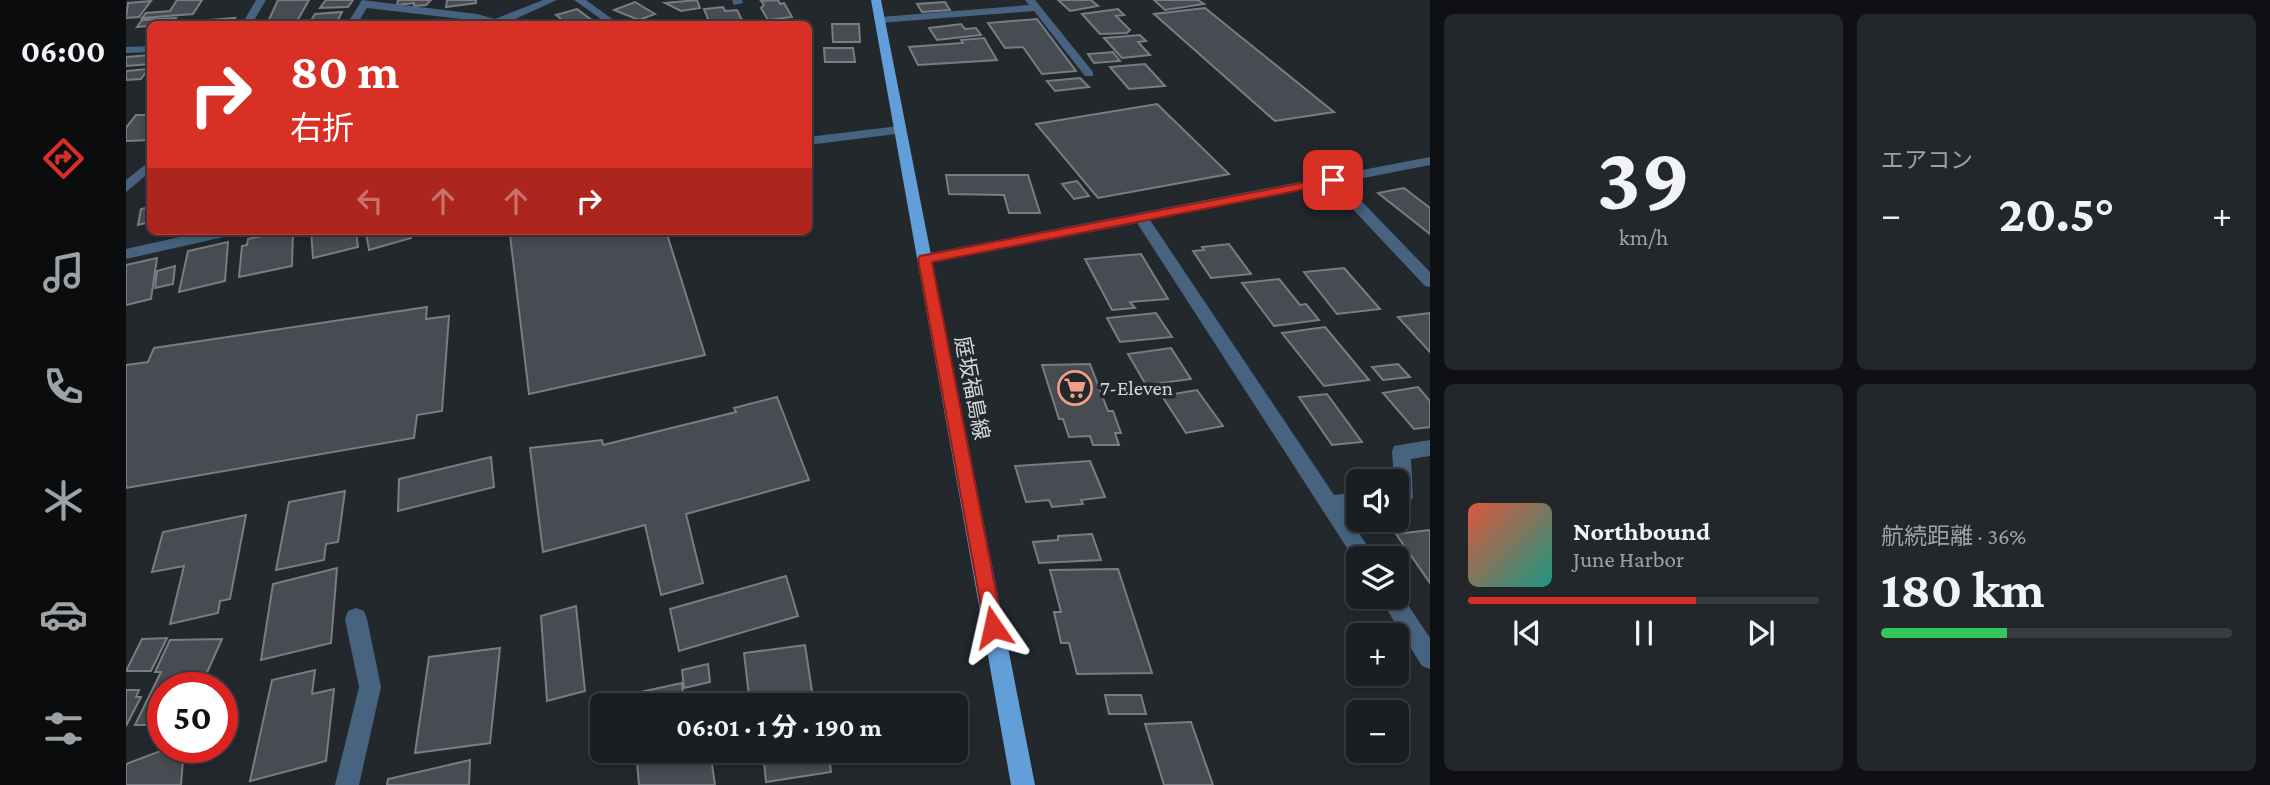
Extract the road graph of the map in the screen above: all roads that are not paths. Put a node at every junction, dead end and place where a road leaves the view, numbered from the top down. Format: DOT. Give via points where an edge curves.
graph roads {
  1 [pos="261,0"];
  2 [pos="552,0"];
  3 [pos="579,0"];
  4 [pos="876,0"];
  5 [pos="366,2"];
  6 [pos="1033,4"];
  7 [pos="880,20"];
  8 [pos="249,21"];
  9 [pos="354,21"];
  10 [pos="488,21"];
  11 [pos="503,21"];
  12 [pos="610,21"];
  13 [pos="147,49"];
  14 [pos="126,50"];
  15 [pos="1089,74"];
  16 [pos="898,130"];
  17 [pos="812,141"];
  18 [pos="1430,161"];
  19 [pos="147,167"];
  20 [pos="147,169"];
  21 [pos="126,176"];
  22 [pos="1333,180"];
  23 [pos="126,188"];
  24 [pos="1141,218"];
  25 [pos="210,235"];
  26 [pos="126,254"];
  27 [pos="925,259"];
  28 [pos="1430,282"];
  29 [pos="1430,448"];
  30 [pos="1402,469"];
  31 [pos="1346,502"];
  32 [pos="1329,504"];
  33 [pos="1357,546"];
  34 [pos="1398,609"];
  35 [pos="356,619"];
  36 [pos="1430,658"];
  37 [pos="347,785"];
  38 [pos="1023,785"];
  1 -- 8 [label="street"];
  2 -- 11 [label="street"];
  3 -- 12 [label="street"];
  4 -- 7 [label="main road, 庭坂福島線"];
  5 -- 9 [label="street"];
  5 -- 10 [label="street"];
  6 -- 7 [label="street"];
  6 -- 15 [label="street"];
  7 -- 16 [label="main road, 庭坂福島線"];
  13 -- 14 [label="street"];
  16 -- 17 [label="street"];
  16 -- 27 [label="main road, 庭坂福島線"];
  18 -- 22 [label="street"];
  19 -- 21 [label="street"];
  20 -- 23 [label="street"];
  22 -- 24 [label="street"];
  22 -- 28 [label="street"];
  24 -- 27 [label="street"];
  24 -- 32 [label="street"];
  25 -- 26 [label="street"];
  27 -- 38 [label="main road, 庭坂福島線"];
  29 -- 30 [label="street" via="1401,452"];
  31 -- 32 [label="street"];
  32 -- 33 [label="street"];
  34 -- 36 [label="street"];
  35 -- 37 [label="street" via="370,687"];
}
